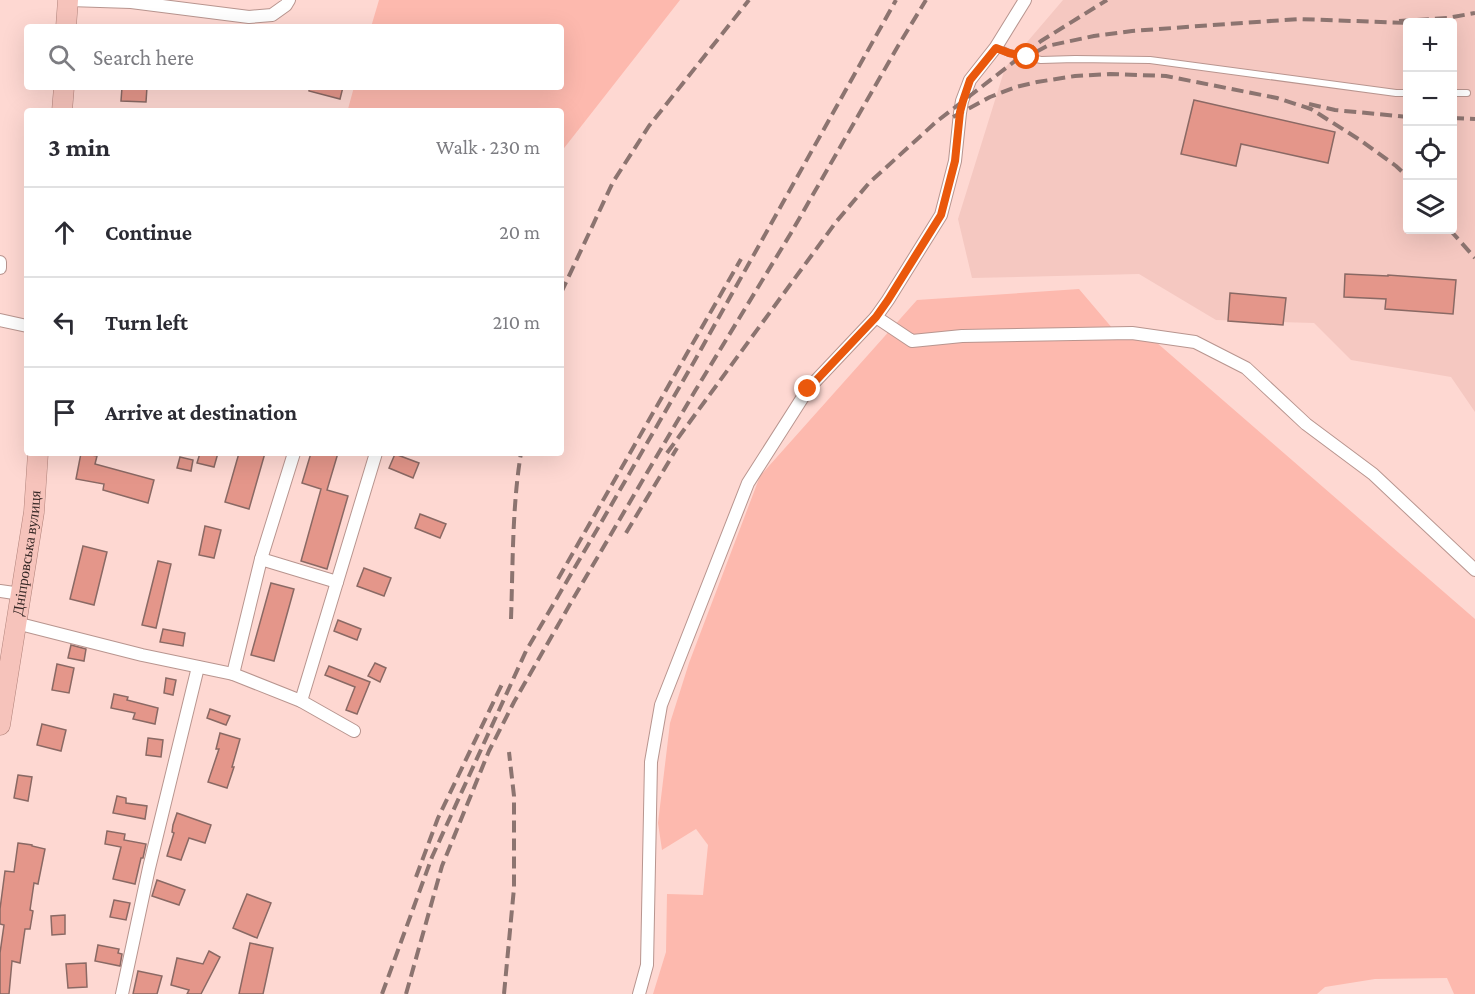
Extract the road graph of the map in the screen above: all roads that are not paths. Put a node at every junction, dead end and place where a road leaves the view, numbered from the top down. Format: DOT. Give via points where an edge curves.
graph roads {
  1 [pos="68,0"];
  2 [pos="289,0"];
  3 [pos="1025,0"];
  4 [pos="66,24"];
  5 [pos="996,48"];
  6 [pos="64,90"];
  7 [pos="1403,93"];
  8 [pos="1457,93"];
  9 [pos="1467,93"];
  10 [pos="62,108"];
  11 [pos="0,262"];
  12 [pos="0,268"];
  13 [pos="876,317"];
  14 [pos="0,320"];
  15 [pos="24,325"];
  16 [pos="38,456"];
  17 [pos="293,456"];
  18 [pos="375,456"];
  19 [pos="261,559"];
  20 [pos="1475,570"];
  21 [pos="337,582"];
  22 [pos="0,591"];
  23 [pos="21,594"];
  24 [pos="16,623"];
  25 [pos="198,667"];
  26 [pos="233,674"];
  27 [pos="301,701"];
  28 [pos="0,725"];
  29 [pos="354,731"];
  30 [pos="122,994"];
  31 [pos="639,994"];
  1 -- 2 [label="street" via="131,2 249,17 272,15"];
  1 -- 4 [label="highway"];
  3 -- 5 [label="street"];
  5 -- 7 [label="lane" via="1041,60 1150,60"];
  5 -- 13 [label="street" via="970,80 963,101 955,161 941,215"];
  6 -- 10 [label="highway"];
  8 -- 9 [label="lane"];
  11 -- 12 [label="street"];
  13 -- 20 [label="street" via="912,341 962,336 1132,333 1195,342 1246,368 1306,423 1373,474"];
  13 -- 31 [label="street" via="808,389 748,483 662,705 651,762 647,965"];
  14 -- 15 [label="street"];
  16 -- 23 [label="highway, Дніпровська вулиця"];
  17 -- 19 [label="street"];
  18 -- 21 [label="street"];
  19 -- 21 [label="street"];
  19 -- 26 [label="street"];
  21 -- 27 [label="street"];
  22 -- 23 [label="street"];
  23 -- 24 [label="highway, Дніпровська вулиця"];
  24 -- 25 [label="street"];
  24 -- 28 [label="highway, Дніпровська вулиця"];
  25 -- 26 [label="street"];
  25 -- 30 [label="street" via="148,868"];
  26 -- 27 [label="street"];
  27 -- 29 [label="street"];
}
